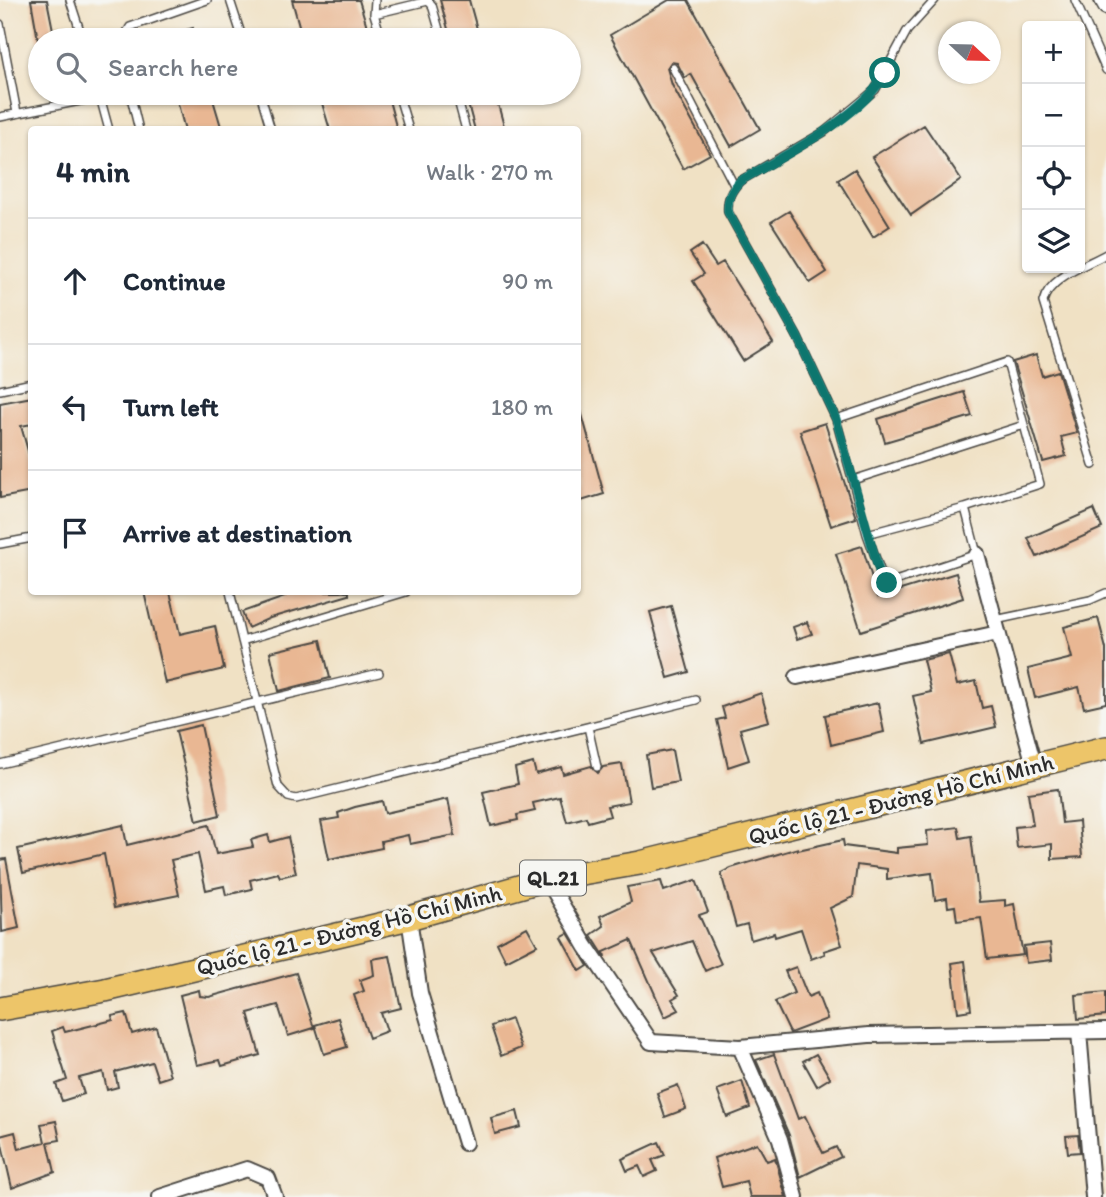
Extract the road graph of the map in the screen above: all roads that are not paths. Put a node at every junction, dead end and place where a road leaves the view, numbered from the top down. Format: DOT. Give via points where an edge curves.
graph roads {
  1 [pos="70,0"];
  2 [pos="207,0"];
  3 [pos="230,0"];
  4 [pos="375,0"];
  5 [pos="935,0"];
  6 [pos="1075,0"];
  7 [pos="1102,0"];
  8 [pos="1106,8"];
  9 [pos="374,14"];
  10 [pos="0,24"];
  11 [pos="79,28"];
  12 [pos="129,28"];
  13 [pos="239,28"];
  14 [pos="378,28"];
  15 [pos="439,28"];
  16 [pos="673,68"];
  17 [pos="1106,70"];
  18 [pos="53,105"];
  19 [pos="102,105"];
  20 [pos="133,105"];
  21 [pos="264,105"];
  22 [pos="402,105"];
  23 [pos="459,105"];
  24 [pos="17,113"];
  25 [pos="0,117"];
  26 [pos="108,126"];
  27 [pos="138,126"];
  28 [pos="270,126"];
  29 [pos="408,126"];
  30 [pos="465,126"];
  31 [pos="735,187"];
  32 [pos="1106,254"];
  33 [pos="28,384"];
  34 [pos="0,390"];
  35 [pos="836,419"];
  36 [pos="1024,425"];
  37 [pos="1093,464"];
  38 [pos="853,481"];
  39 [pos="965,508"];
  40 [pos="867,534"];
  41 [pos="28,539"];
  42 [pos="0,544"];
  43 [pos="977,554"];
  44 [pos="1106,593"];
  45 [pos="231,595"];
  46 [pos="396,595"];
  47 [pos="997,626"];
  48 [pos="242,641"];
  49 [pos="379,673"];
  50 [pos="797,677"];
  51 [pos="696,700"];
  52 [pos="259,704"];
  53 [pos="588,727"];
  54 [pos="1106,748"];
  55 [pos="0,764"];
  56 [pos="1034,765"];
  57 [pos="597,767"];
  58 [pos="547,879"];
  59 [pos="410,918"];
  60 [pos="0,1009"];
  61 [pos="1106,1031"];
  62 [pos="1079,1032"];
  63 [pos="740,1047"];
  64 [pos="466,1143"];
  65 [pos="160,1197"];
  66 [pos="275,1197"];
  67 [pos="796,1197"];
  68 [pos="1093,1197"];
  1 -- 11 [label="lane"];
  2 -- 12 [label="lane"];
  3 -- 13 [label="lane"];
  4 -- 9 [label="lane"];
  5 -- 31 [label="lane" via="907,31 876,90 824,132"];
  6 -- 17 [label="lane"];
  7 -- 8 [label="street"];
  9 -- 14 [label="lane"];
  9 -- 15 [label="lane" via="428,1"];
  10 -- 24 [label="lane"];
  16 -- 31 [label="lane"];
  18 -- 24 [label="lane"];
  19 -- 26 [label="lane"];
  20 -- 27 [label="lane"];
  21 -- 28 [label="lane"];
  22 -- 29 [label="lane"];
  23 -- 30 [label="lane"];
  24 -- 25 [label="lane"];
  31 -- 35 [label="lane" via="727,202 728,212 797,336"];
  32 -- 37 [label="lane" via="1054,283 1043,302"];
  33 -- 34 [label="lane"];
  35 -- 36 [label="lane" via="1007,362"];
  35 -- 38 [label="lane"];
  36 -- 38 [label="lane"];
  36 -- 39 [label="lane" via="1040,484"];
  38 -- 40 [label="lane"];
  39 -- 40 [label="lane"];
  39 -- 43 [label="lane"];
  40 -- 43 [label="lane" via="881,578 887,583"];
  41 -- 42 [label="lane"];
  43 -- 47 [label="street"];
  44 -- 47 [label="lane"];
  45 -- 48 [label="lane"];
  46 -- 48 [label="lane"];
  47 -- 50 [label="street"];
  47 -- 56 [label="street"];
  48 -- 52 [label="lane"];
  49 -- 52 [label="lane"];
  51 -- 53 [label="lane"];
  52 -- 53 [label="lane" via="278,786 296,799"];
  52 -- 55 [label="lane"];
  53 -- 57 [label="lane"];
  54 -- 56 [label="highway, Quốc lộ 21 - Đường Hồ Chí Minh / QL.21"];
  56 -- 58 [label="highway, Quốc lộ 21 - Đường Hồ Chí Minh / QL.21" via="640,863"];
  58 -- 59 [label="highway, Quốc lộ 21 - Đường Hồ Chí Minh / QL.21"];
  58 -- 63 [label="street" via="651,1042"];
  59 -- 60 [label="highway, Quốc lộ 21 - Đường Hồ Chí Minh / QL.21" via="105,990"];
  59 -- 64 [label="street" via="420,993"];
  61 -- 62 [label="street"];
  62 -- 63 [label="street" via="869,1035"];
  62 -- 68 [label="street"];
  63 -- 67 [label="street" via="780,1139"];
  65 -- 66 [label="street" via="247,1169 268,1178"];
}
